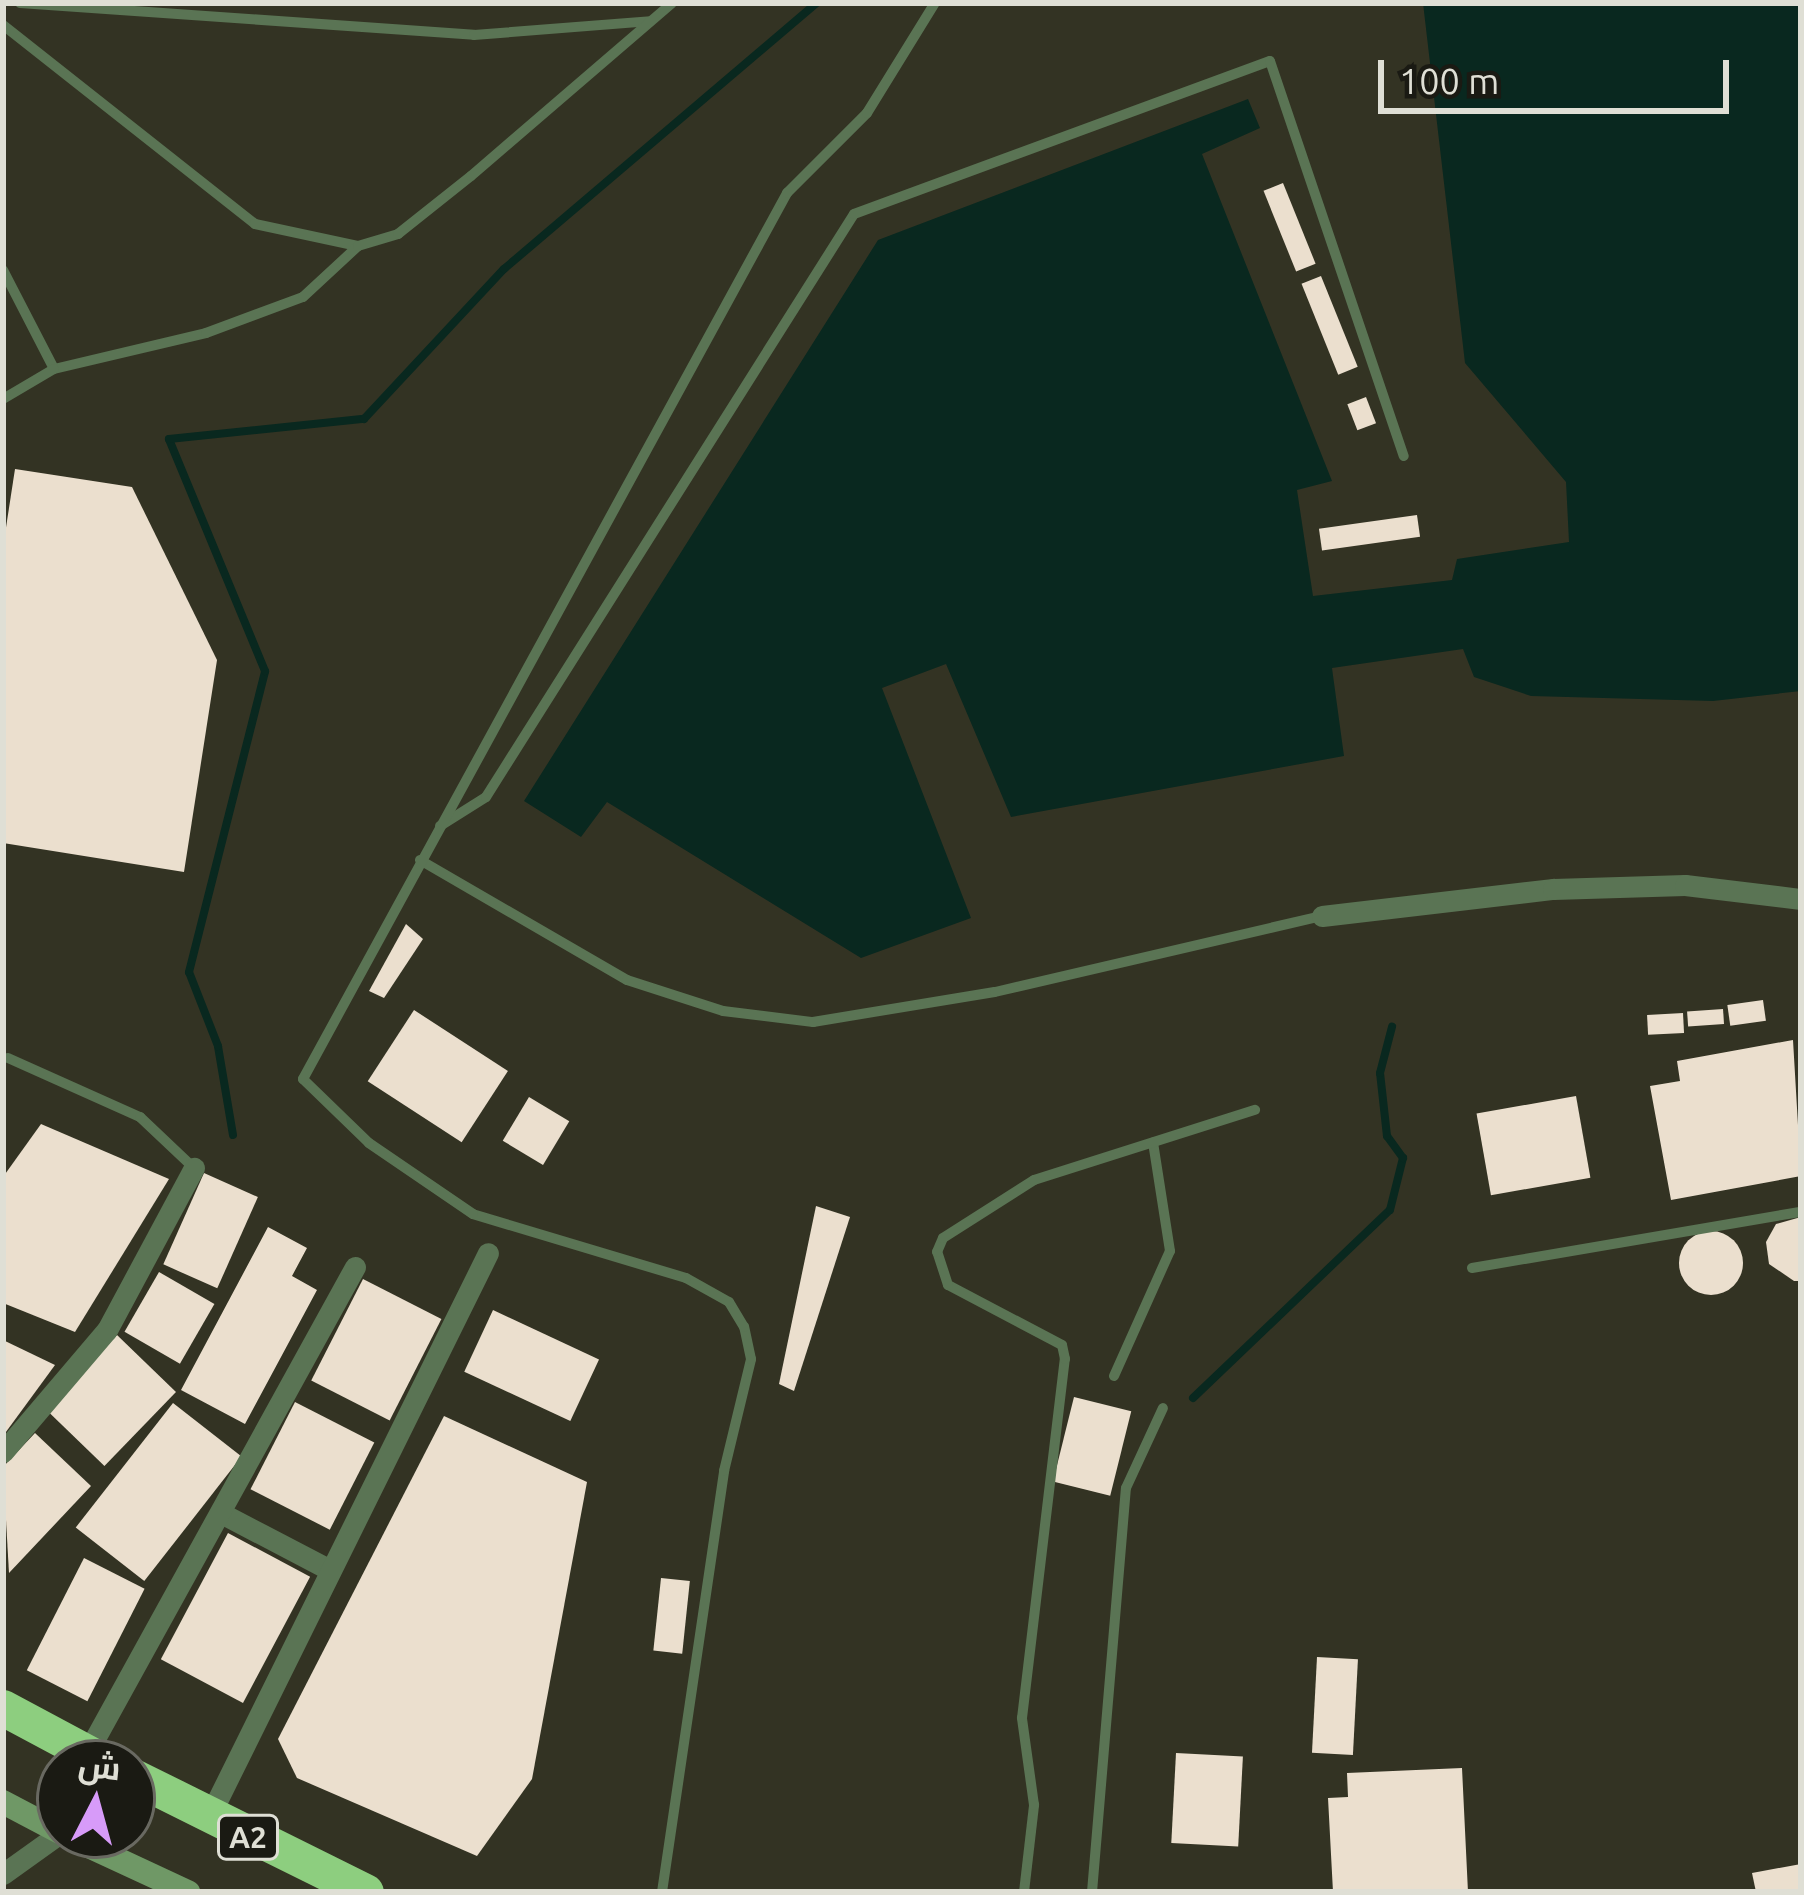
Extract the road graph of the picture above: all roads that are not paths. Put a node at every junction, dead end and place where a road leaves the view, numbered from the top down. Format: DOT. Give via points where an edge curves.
graph roads {
  1 [pos="20,3"];
  2 [pos="672,3"];
  3 [pos="935,3"];
  4 [pos="650,21"];
  5 [pos="3,26"];
  6 [pos="358,246"];
  7 [pos="3,270"];
  8 [pos="54,369"];
  9 [pos="3,399"];
  10 [pos="1404,456"];
  11 [pos="437,828"];
  12 [pos="420,860"];
  13 [pos="1801,899"];
  14 [pos="1322,916"];
  15 [pos="8,1058"];
  16 [pos="1255,1110"];
  17 [pos="1153,1142"];
  18 [pos="194,1168"];
  19 [pos="1801,1212"];
  20 [pos="488,1253"];
  21 [pos="355,1267"];
  22 [pos="1472,1268"];
  23 [pos="1114,1376"];
  24 [pos="1163,1408"];
  25 [pos="3,1452"];
  26 [pos="221,1513"];
  27 [pos="326,1568"];
  28 [pos="3,1708"];
  29 [pos="61,1739"];
  30 [pos="107,1739"];
  31 [pos="156,1789"];
  32 [pos="3,1802"];
  33 [pos="209,1816"];
  34 [pos="36,1820"];
  35 [pos="36,1852"];
  36 [pos="105,1859"];
  37 [pos="3,1874"];
  38 [pos="146,1883"];
  39 [pos="188,1892"];
  40 [pos="366,1892"];
  41 [pos="662,1892"];
  42 [pos="1024,1892"];
  43 [pos="1092,1892"];
  1 -- 4 [label="lane" via="412,33"];
  2 -- 4 [label="lane"];
  3 -- 11 [label="lane" via="867,113 787,193"];
  4 -- 6 [label="lane" via="398,234"];
  5 -- 6 [label="lane" via="255,224"];
  6 -- 8 [label="lane" via="303,297 206,333"];
  7 -- 8 [label="lane"];
  8 -- 9 [label="lane"];
  10 -- 11 [label="lane" via="1270,61 854,214 486,797"];
  11 -- 12 [label="lane"];
  12 -- 14 [label="lane" via="627,980 723,1011 813,1022 995,992"];
  12 -- 41 [label="lane" via="303,1078 369,1144 473,1214 686,1278 729,1302 751,1358 724,1471"];
  13 -- 14 [label="street" via="1685,885 1553,889"];
  15 -- 18 [label="lane" via="140,1117"];
  16 -- 17 [label="lane"];
  17 -- 23 [label="lane" via="1170,1251"];
  17 -- 42 [label="lane" via="1034,1180 943,1238 937,1252 947,1285 1061,1345 1065,1359 1022,1718 1034,1805"];
  18 -- 25 [label="street" via="107,1330"];
  19 -- 22 [label="lane"];
  20 -- 27 [label="street"];
  21 -- 26 [label="street"];
  24 -- 43 [label="lane" via="1126,1488"];
  26 -- 27 [label="street"];
  26 -- 30 [label="street"];
  27 -- 33 [label="street"];
  28 -- 29 [label="highway"];
  31 -- 33 [label="highway, A2"];
  32 -- 34 [label="street"];
  33 -- 40 [label="highway, A2"];
  35 -- 37 [label="street"];
  36 -- 38 [label="street"];
  38 -- 39 [label="street"];
}
